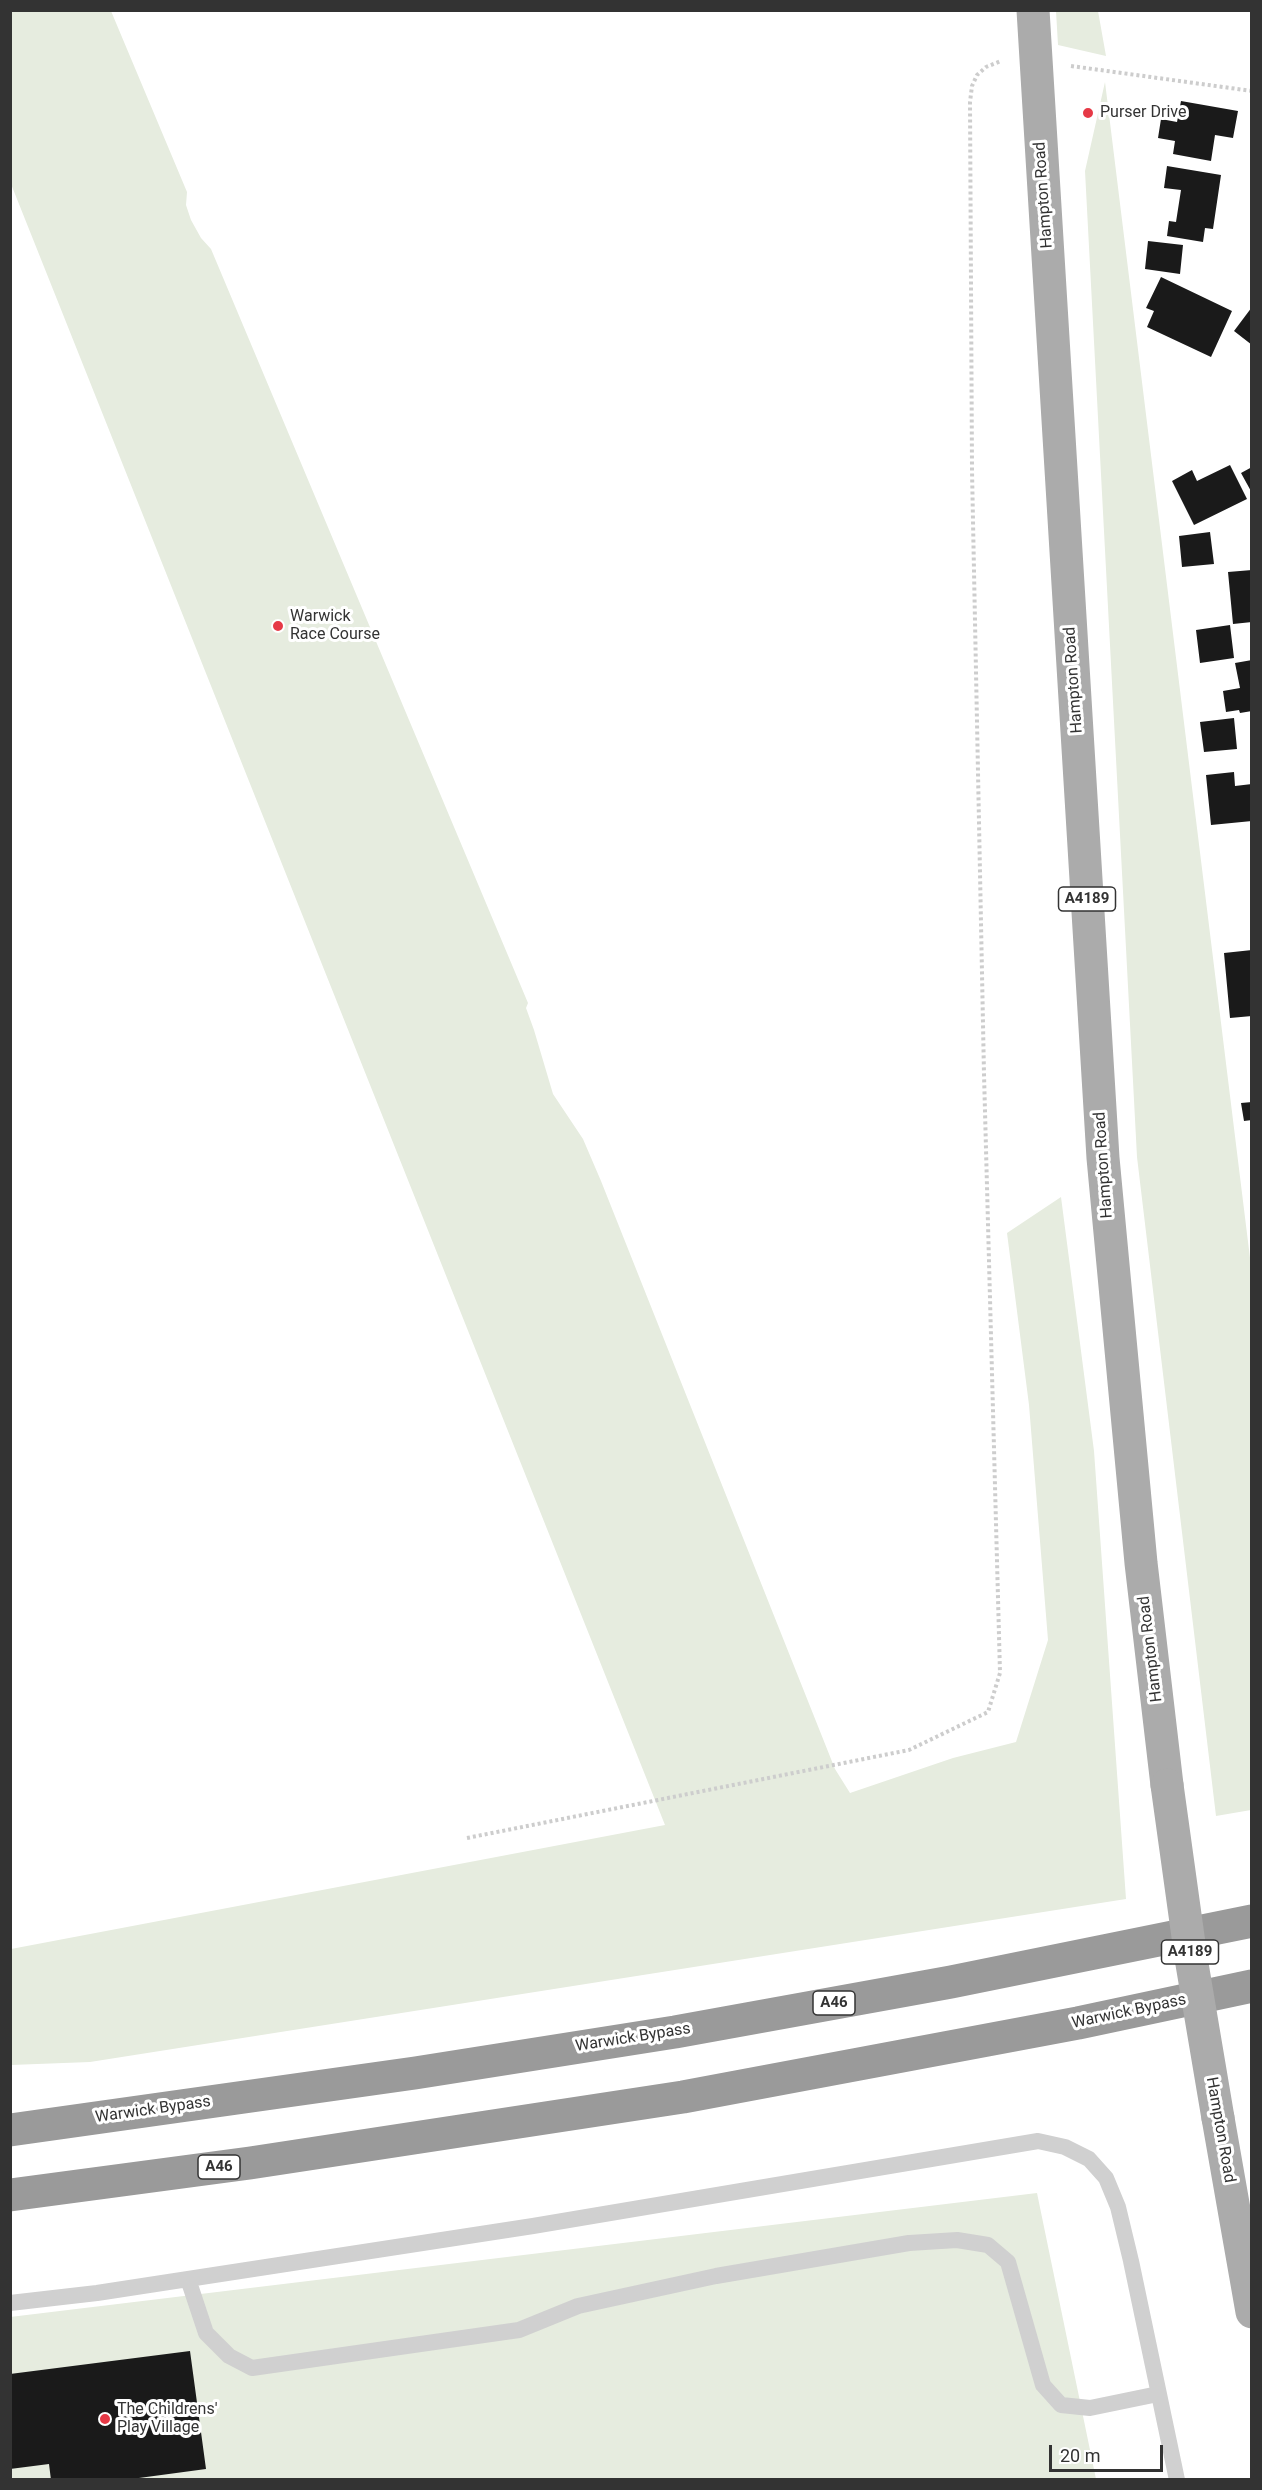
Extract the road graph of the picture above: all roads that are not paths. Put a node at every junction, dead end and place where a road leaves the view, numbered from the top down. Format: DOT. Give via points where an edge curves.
graph roads {
  1 [pos="1033,10"];
  2 [pos="1251,1921"];
  3 [pos="1251,1986"];
  4 [pos="10,2130"];
  5 [pos="10,2195"];
  6 [pos="188,2279"];
  7 [pos="10,2303"];
  8 [pos="1251,2312"];
  9 [pos="1158,2394"];
  10 [pos="1177,2480"];
  1 -- 8 [label="main road, Hampton Road / A4189, bridge" via="1104,1170 1141,1563 1191,1958"];
  2 -- 4 [label="highway, Warwick Bypass / A46" via="951,1982 675,2032"];
  3 -- 5 [label="highway, Warwick Bypass / A46" via="683,2097"];
  6 -- 7 [label="lane"];
  6 -- 9 [label="lane" via="206,2333 229,2356 252,2368 519,2330 578,2306 716,2276 909,2243 957,2240 988,2245 1008,2262 1043,2385 1060,2405 1090,2408"];
  6 -- 9 [label="lane" via="1038,2141 1065,2147 1089,2159 1106,2178 1118,2207 1131,2261"];
  9 -- 10 [label="lane"];
}
